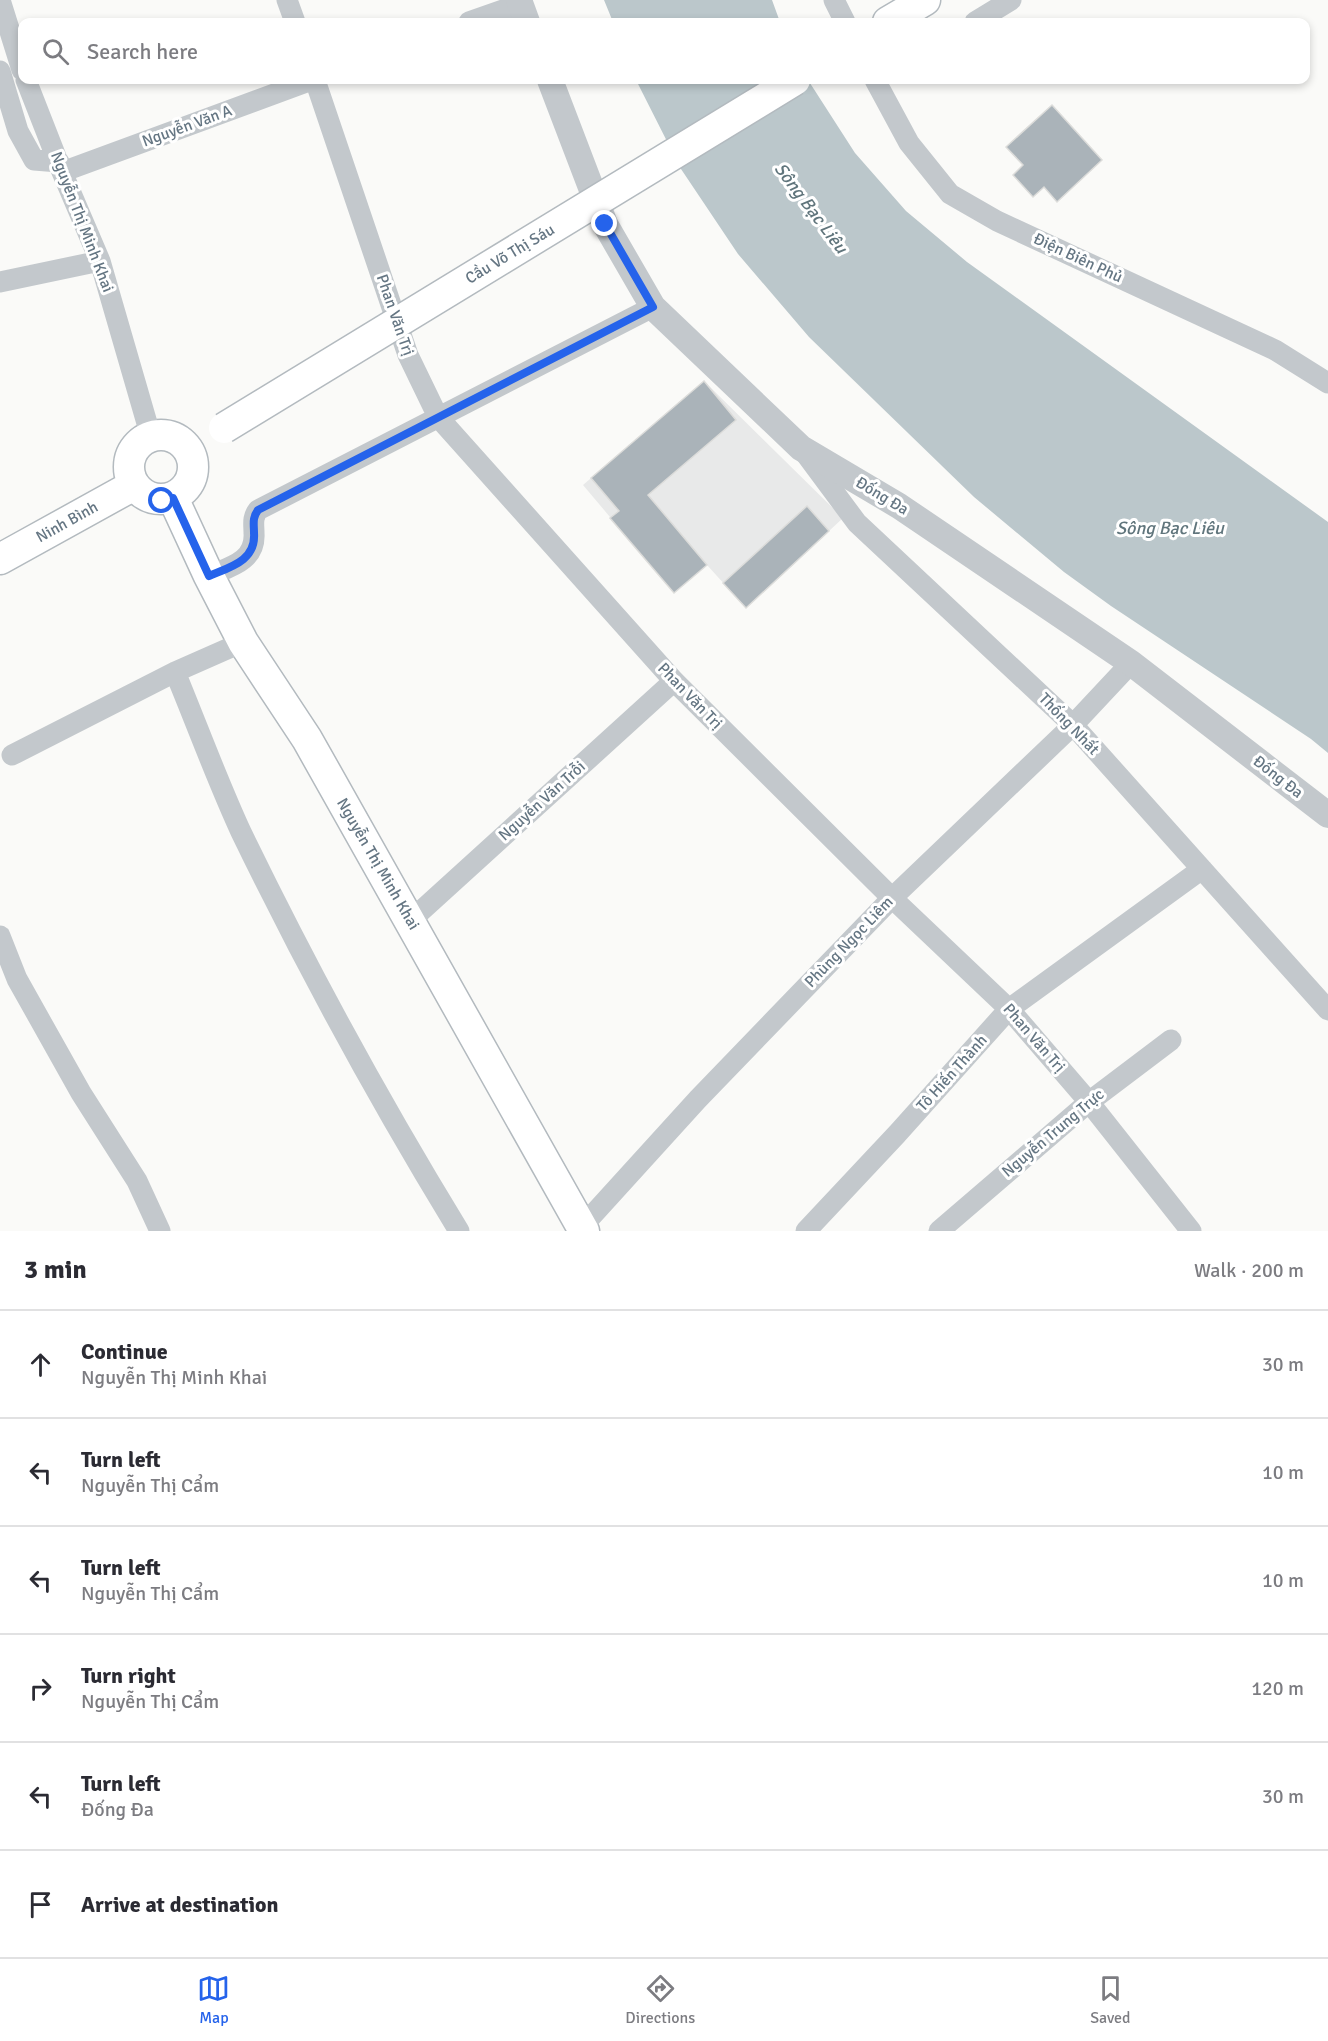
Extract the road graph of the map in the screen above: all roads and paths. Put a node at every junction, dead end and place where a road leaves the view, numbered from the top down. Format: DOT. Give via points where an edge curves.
graph roads {
  1 [pos="0,0"];
  2 [pos="287,0"];
  3 [pos="834,0"];
  4 [pos="925,0"];
  5 [pos="1011,0"];
  6 [pos="522,9"];
  7 [pos="294,18"];
  8 [pos="485,18"];
  9 [pos="843,18"];
  10 [pos="895,18"];
  11 [pos="982,18"];
  12 [pos="18,55"];
  13 [pos="0,71"];
  14 [pos="28,84"];
  15 [pos="302,84"];
  16 [pos="315,84"];
  17 [pos="552,84"];
  18 [pos="788,84"];
  19 [pos="881,84"];
  20 [pos="61,167"];
  21 [pos="100,261"];
  22 [pos="0,282"];
  23 [pos="653,307"];
  24 [pos="1328,384"];
  25 [pos="438,417"];
  26 [pos="151,437"];
  27 [pos="801,448"];
  28 [pos="189,450"];
  29 [pos="134,485"];
  30 [pos="173,498"];
  31 [pos="0,559"];
  32 [pos="209,576"];
  33 [pos="243,642"];
  34 [pos="1131,663"];
  35 [pos="175,672"];
  36 [pos="674,681"];
  37 [pos="1073,725"];
  38 [pos="12,755"];
  39 [pos="1328,815"];
  40 [pos="1202,869"];
  41 [pos="892,898"];
  42 [pos="410,921"];
  43 [pos="0,936"];
  44 [pos="1009,1009"];
  45 [pos="1328,1010"];
  46 [pos="1171,1040"];
  47 [pos="1089,1102"];
  48 [pos="582,1230"];
  49 [pos="160,1231"];
  50 [pos="459,1231"];
  51 [pos="806,1231"];
  52 [pos="939,1231"];
  53 [pos="1191,1231"];
  1 -- 12 [label="street, Nguyễn Thị Minh Khai"];
  2 -- 7 [label="street"];
  3 -- 9 [label="street"];
  4 -- 10 [label="main road"];
  5 -- 11 [label="street"];
  6 -- 8 [label="street"];
  13 -- 20 [label="street" via="18,131 34,160"];
  14 -- 20 [label="street, Nguyễn Thị Minh Khai"];
  15 -- 20 [label="street, Nguyễn Văn A"];
  16 -- 25 [label="street, Phan Văn Trị" via="408,355"];
  17 -- 23 [label="street, Đống Đa" via="605,224"];
  18 -- 28 [label="main road, Cầu Võ Thị Sáu, bridge"];
  19 -- 24 [label="street, Điện Biên Phủ" via="909,143 950,194 997,221 1275,350"];
  20 -- 21 [label="street, Nguyễn Thị Minh Khai"];
  21 -- 22 [label="street"];
  21 -- 26 [label="street, Nguyễn Thị Minh Khai"];
  23 -- 25 [label="street"];
  23 -- 27 [label="street, Đống Đa"];
  25 -- 32 [label="street" via="258,510 248,556"];
  25 -- 36 [label="street, Phan Văn Trị"];
  26 -- 28 [label="main road" via="174,437"];
  26 -- 29 [label="main road" via="130,455 129,476"];
  27 -- 34 [label="street, Đống Đa" via="899,506"];
  27 -- 37 [label="street, Thống Nhất" via="857,523"];
  28 -- 30 [label="main road" via="193,472 183,492"];
  29 -- 30 [label="main road" via="151,499"];
  29 -- 31 [label="main road, Ninh Bình"];
  30 -- 32 [label="main road, Nguyễn Thị Minh Khai"];
  32 -- 33 [label="main road, Nguyễn Thị Minh Khai"];
  33 -- 35 [label="street"];
  33 -- 42 [label="main road, Nguyễn Thị Minh Khai" via="307,740"];
  34 -- 37 [label="street, Phùng Ngọc Liêm"];
  34 -- 39 [label="street, Đống Đa"];
  35 -- 38 [label="street"];
  35 -- 50 [label="street" via="256,861 330,1005"];
  36 -- 41 [label="street, Phan Văn Trị"];
  36 -- 42 [label="street, Nguyễn Văn Trỗi"];
  37 -- 40 [label="street, Thống Nhất"];
  37 -- 41 [label="street, Phùng Ngọc Liêm"];
  40 -- 44 [label="street, Tô Hiến Thành"];
  40 -- 45 [label="street, Thống Nhất"];
  41 -- 44 [label="street, Phan Văn Trị"];
  41 -- 48 [label="street, Phùng Ngọc Liêm" via="698,1099"];
  42 -- 48 [label="main road, Nguyễn Thị Minh Khai"];
  43 -- 49 [label="street" via="17,979 81,1094 137,1181"];
  44 -- 47 [label="street, Phan Văn Trị"];
  44 -- 51 [label="street, Tô Hiến Thành"];
  46 -- 47 [label="street, Nguyễn Trung Trực"];
  47 -- 52 [label="street, Nguyễn Trung Trực"];
  47 -- 53 [label="street, Phan Văn Trị"];
}
